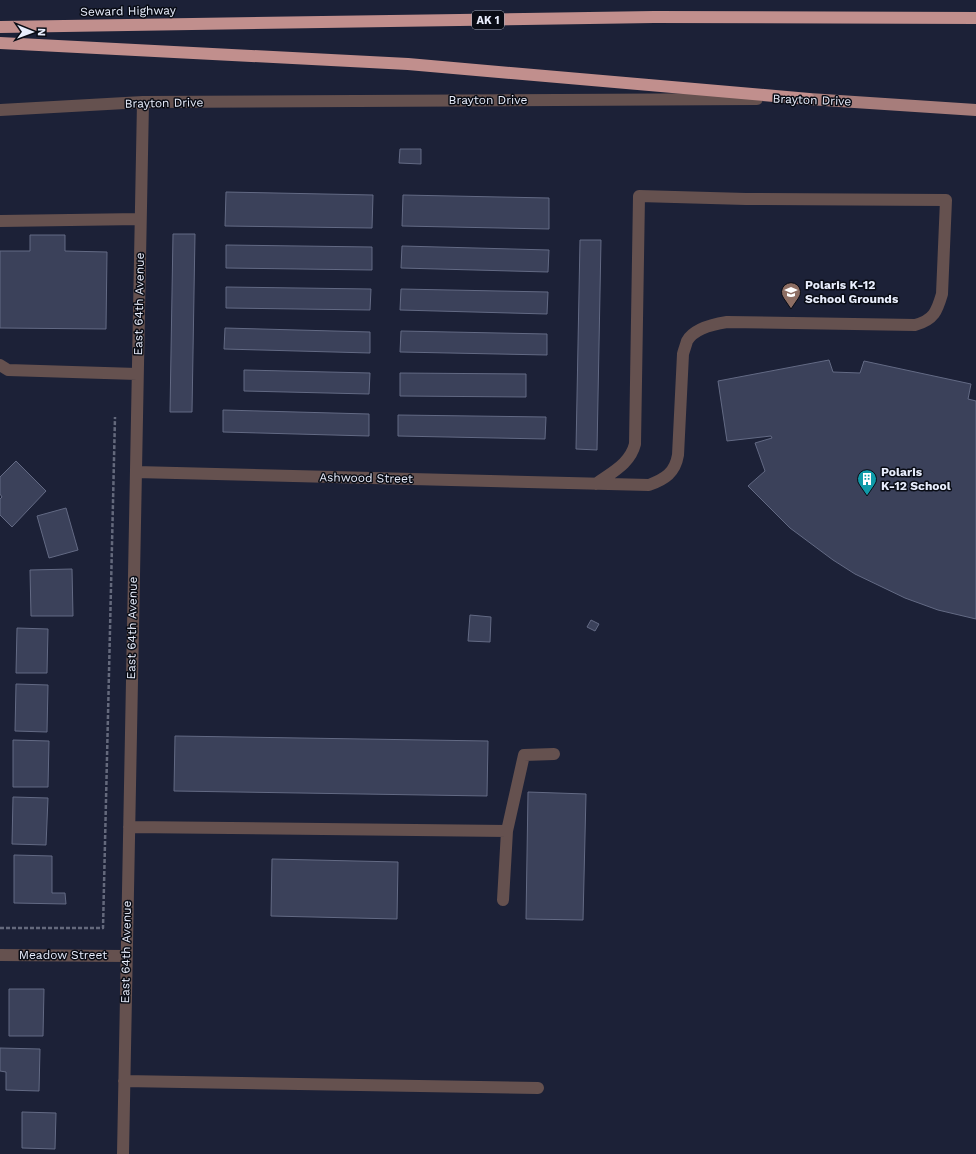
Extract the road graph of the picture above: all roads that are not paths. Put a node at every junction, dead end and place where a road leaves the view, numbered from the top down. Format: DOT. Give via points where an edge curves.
graph roads {
  1 [pos="976,18"];
  2 [pos="0,27"];
  3 [pos="0,43"];
  4 [pos="809,99"];
  5 [pos="143,102"];
  6 [pos="0,110"];
  7 [pos="976,110"];
  8 [pos="140,219"];
  9 [pos="0,221"];
  10 [pos="0,365"];
  11 [pos="137,374"];
  12 [pos="136,472"];
  13 [pos="596,484"];
  14 [pos="554,754"];
  15 [pos="129,827"];
  16 [pos="507,831"];
  17 [pos="503,900"];
  18 [pos="0,955"];
  19 [pos="126,956"];
  20 [pos="124,1081"];
  21 [pos="538,1088"];
  22 [pos="123,1154"];
  1 -- 2 [label="highway, Seward Highway / AK 1" via="654,18"];
  3 -- 4 [label="highway" via="408,64"];
  4 -- 5 [label="street, Brayton Drive"];
  4 -- 7 [label="main road, Brayton Drive"];
  5 -- 6 [label="street, Brayton Drive"];
  5 -- 8 [label="street, East 64th Avenue"];
  8 -- 9 [label="street"];
  8 -- 11 [label="street, East 64th Avenue"];
  10 -- 11 [label="street" via="8,370"];
  11 -- 12 [label="street, East 64th Avenue"];
  12 -- 13 [label="street, Ashwood Street"];
  12 -- 15 [label="street, East 64th Avenue"];
  13 -- 13 [label="street, Ashwood Street" via="649,485 660,481 676,465 683,354 688,340 700,330 713,324 727,322 916,325 933,316 942,294 946,200 639,196 635,444 629,460"];
  14 -- 16 [label="street" via="524,755"];
  15 -- 16 [label="street"];
  15 -- 19 [label="street, East 64th Avenue"];
  16 -- 17 [label="street"];
  18 -- 19 [label="street, Meadow Street"];
  19 -- 20 [label="street, East 64th Avenue"];
  20 -- 21 [label="street"];
  20 -- 22 [label="street, East 64th Avenue"];
}
